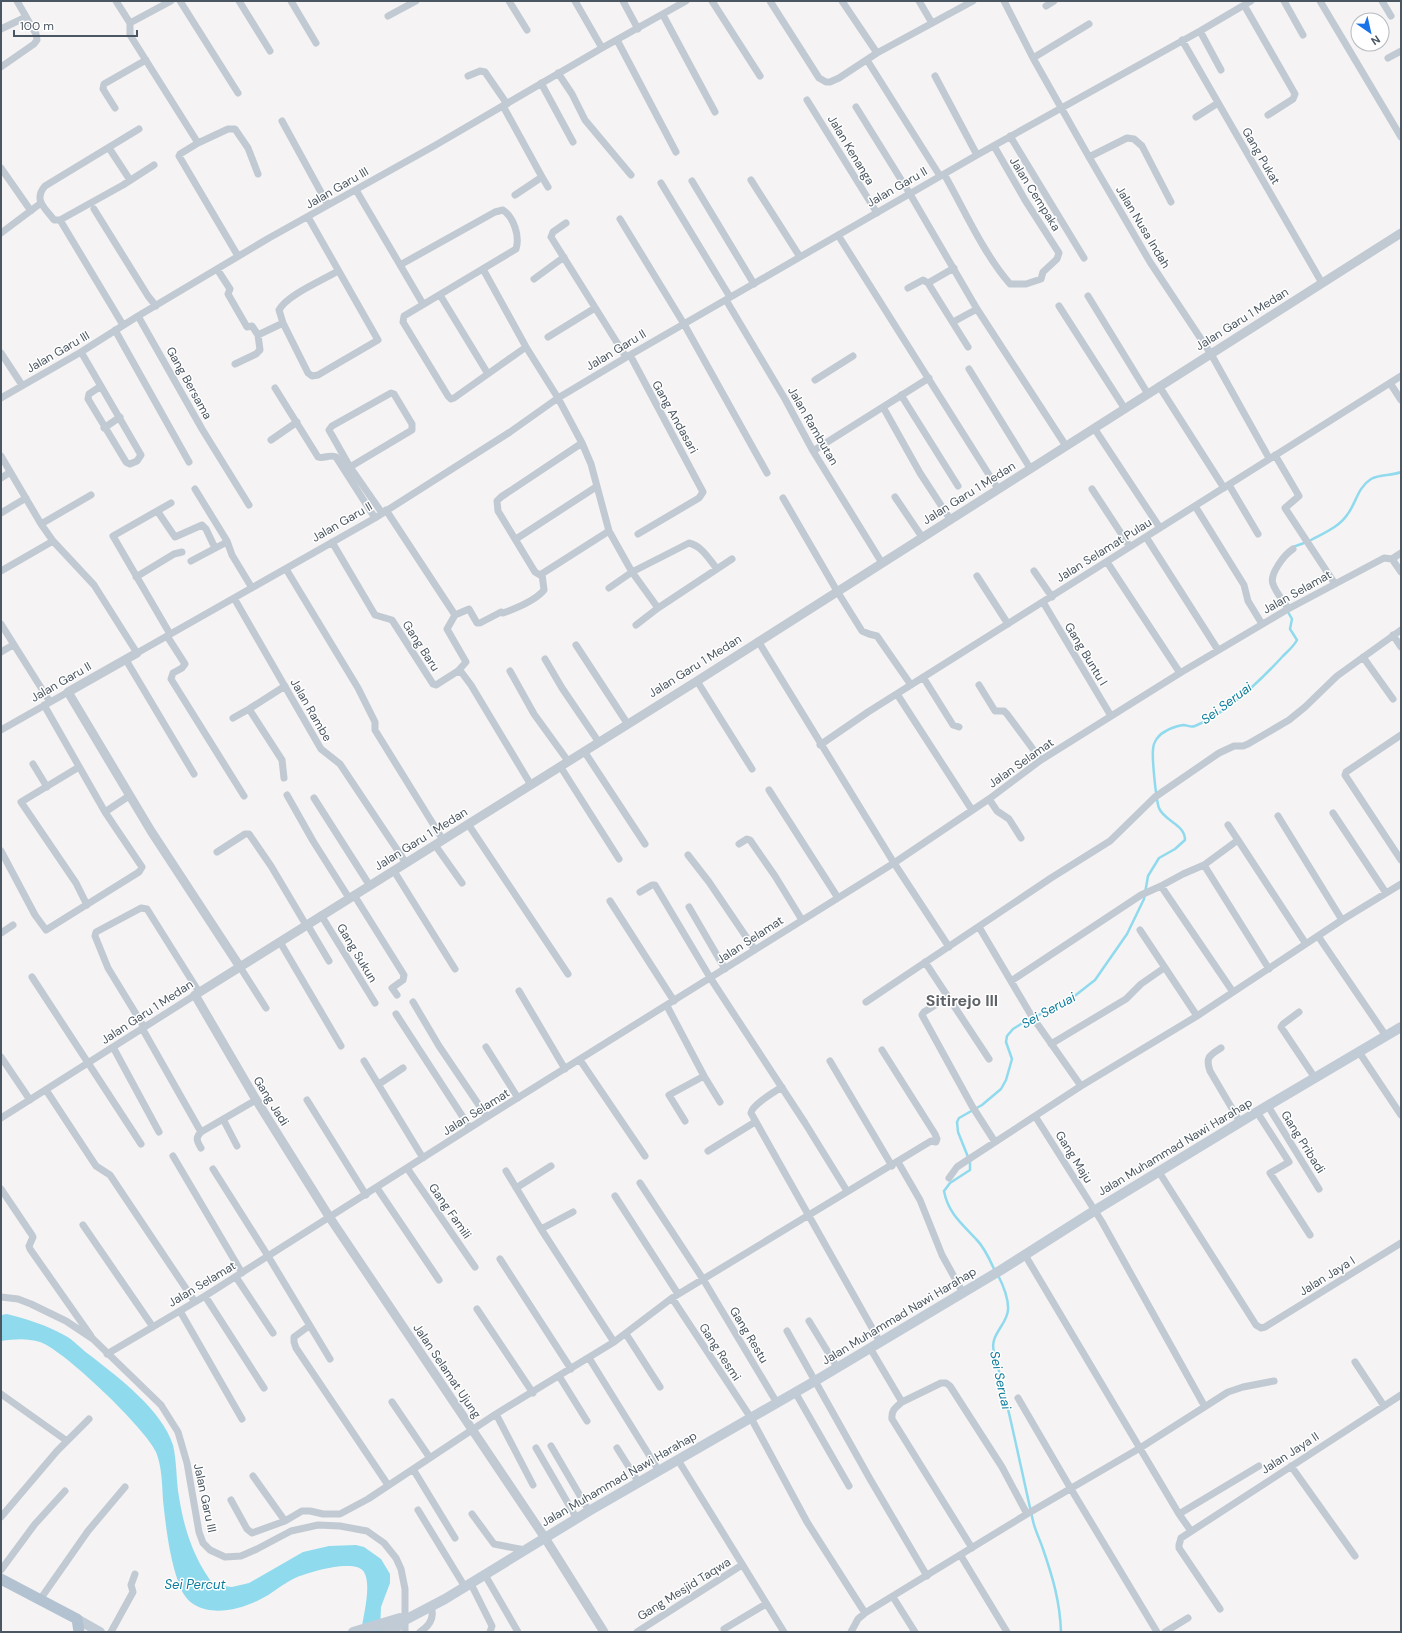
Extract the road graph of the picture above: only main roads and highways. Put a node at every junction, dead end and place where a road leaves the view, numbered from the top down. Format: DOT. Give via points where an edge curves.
graph roads {
  1 [pos="1401,1027"];
  2 [pos="1,1579"];
  3 [pos="77,1619"];
  4 [pos="398,1627"];
  5 [pos="79,1632"];
  6 [pos="100,1632"];
  7 [pos="353,1632"];
  8 [pos="383,1632"];
  1 -- 4 [label="main road, Jalan Muhammad Nawi Harahap" via="1240,1122 963,1293 590,1511 468,1586 405,1620"];
  2 -- 3 [label="main road"];
  3 -- 5 [label="main road"];
  3 -- 6 [label="main road"];
  4 -- 7 [label="main road"];
  4 -- 8 [label="main road"];
}
